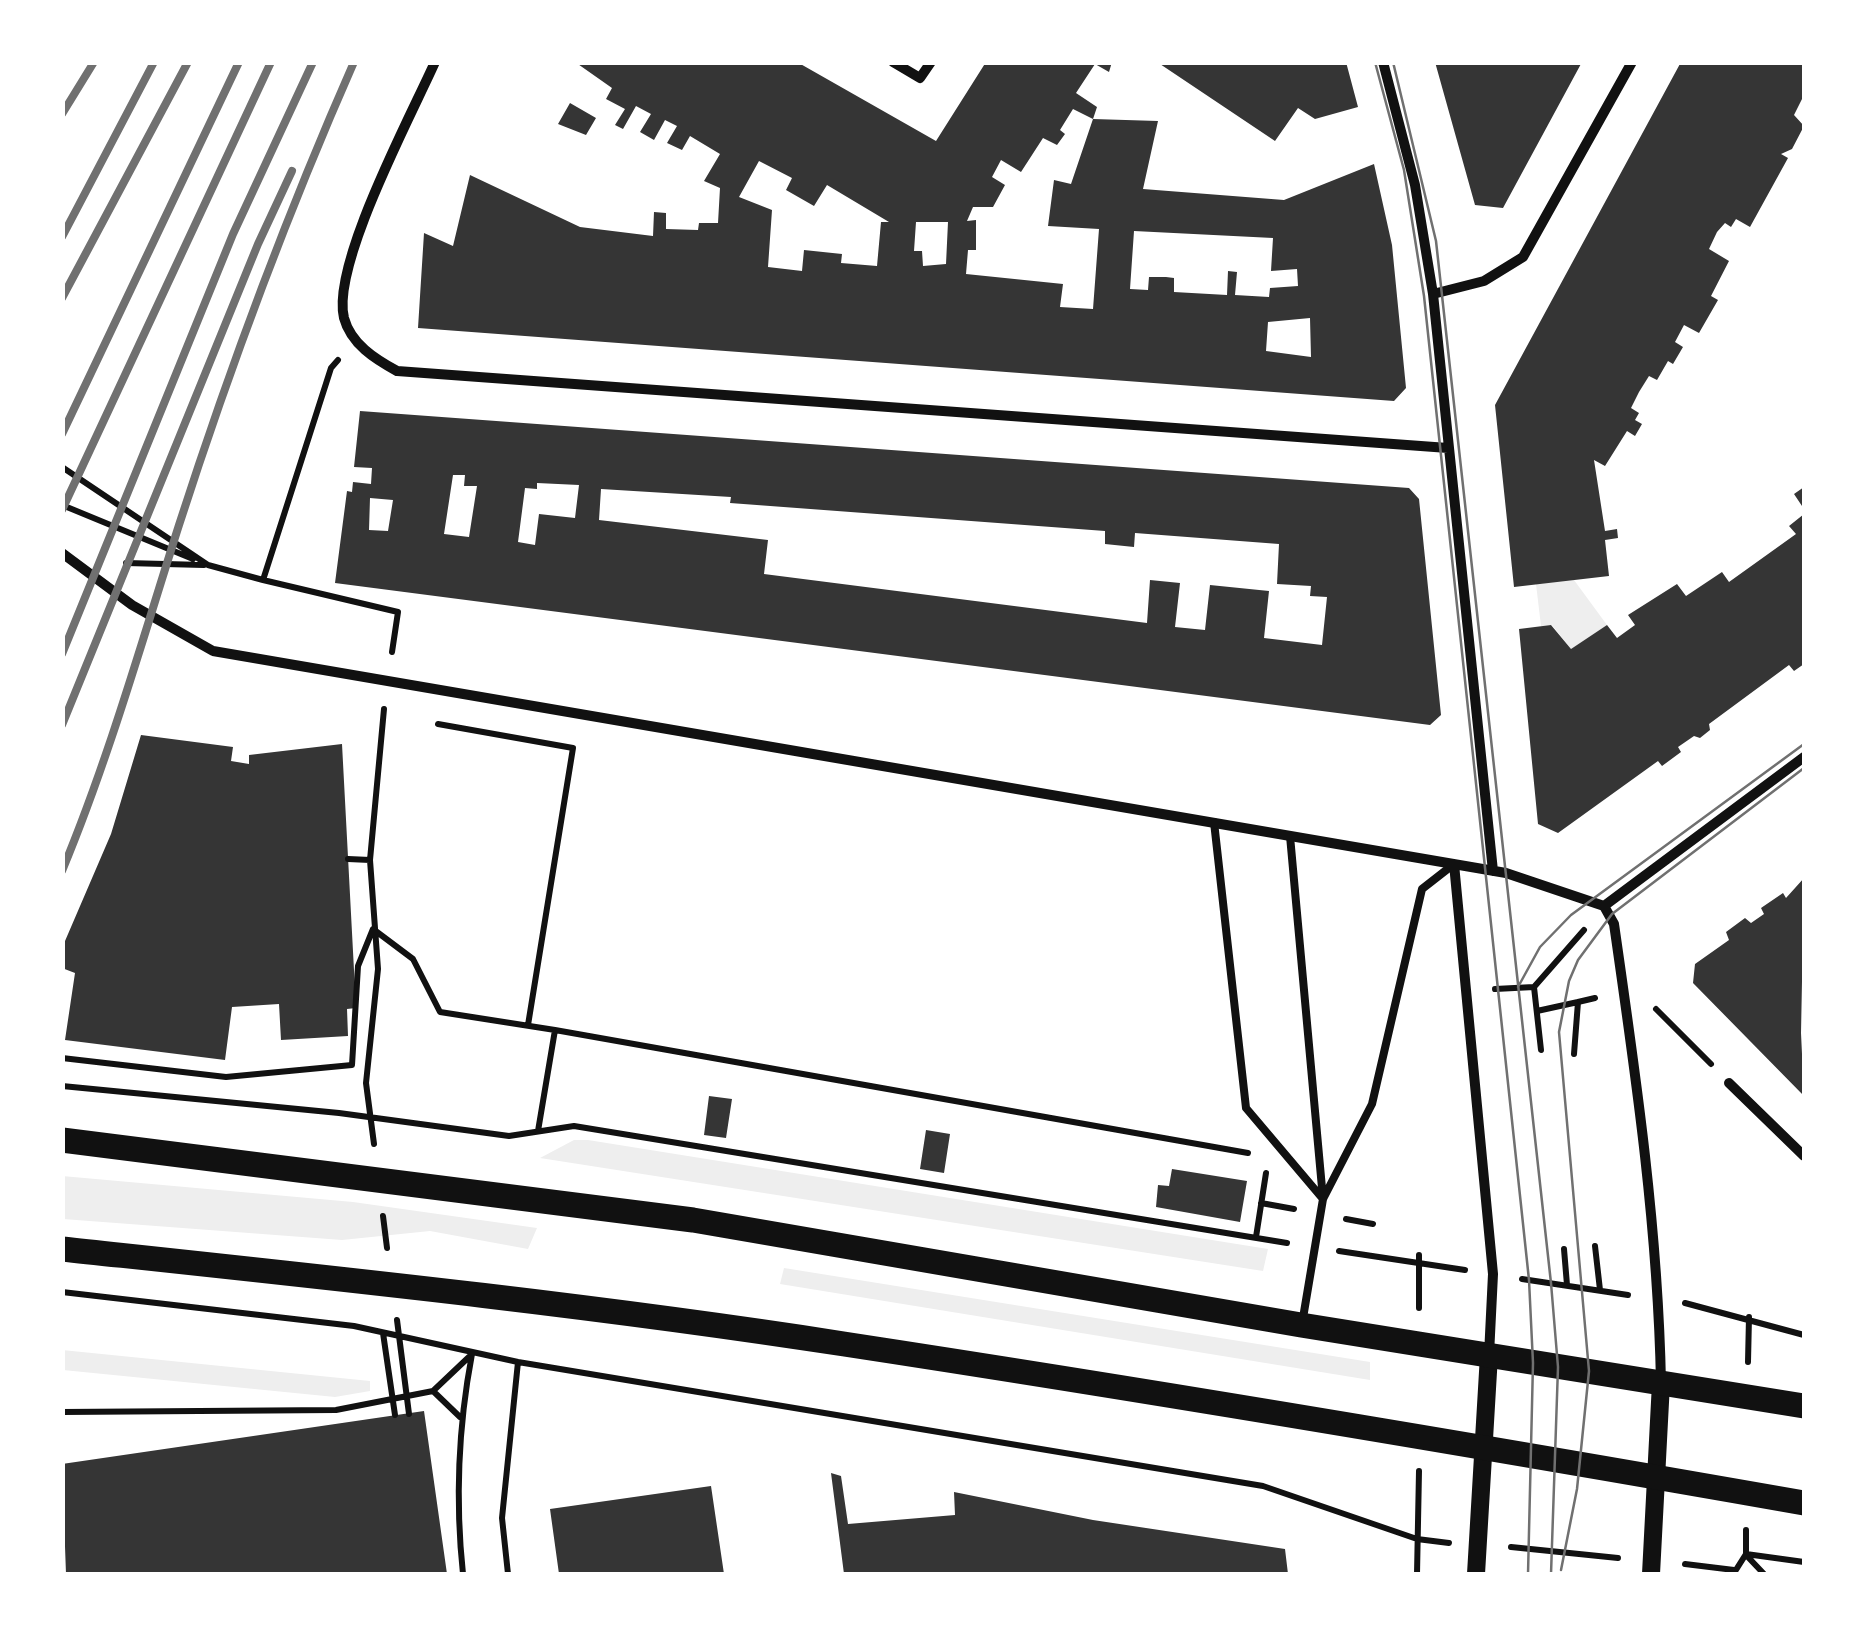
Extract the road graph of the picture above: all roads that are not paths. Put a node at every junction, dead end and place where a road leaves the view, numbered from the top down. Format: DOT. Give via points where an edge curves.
graph roads {
  1 [pos="435,62"];
  2 [pos="893,62"];
  3 [pos="930,62"];
  4 [pos="1383,62"];
  5 [pos="1632,62"];
  6 [pos="1433,294"];
  7 [pos="1448,448"];
  8 [pos="62,553"];
  9 [pos="1804,757"];
  10 [pos="1214,822"];
  11 [pos="1290,836"];
  12 [pos="1454,864"];
  13 [pos="1494,871"];
  14 [pos="1604,906"];
  15 [pos="1730,1083"];
  16 [pos="62,1140"];
  17 [pos="1804,1156"];
  18 [pos="1324,1199"];
  19 [pos="62,1249"];
  20 [pos="1302,1326"];
  21 [pos="1489,1356"];
  22 [pos="1661,1383"];
  23 [pos="1804,1406"];
  24 [pos="1484,1446"];
  25 [pos="1657,1477"];
  26 [pos="1804,1502"];
  27 [pos="1652,1567"];
  28 [pos="1476,1574"];
  1 -- 7 [label="street" via="350,254 344,317 355,340 397,371"];
  2 -- 3 [label="street" via="920,78"];
  4 -- 6 [label="street" via="1415,185"];
  5 -- 6 [label="street" via="1523,257 1484,282"];
  6 -- 7 [label="street"];
  7 -- 13 [label="street"];
  8 -- 10 [label="street" via="132,605 213,651"];
  9 -- 14 [label="street"];
  10 -- 11 [label="street"];
  10 -- 18 [label="lane" via="1246,1108"];
  11 -- 12 [label="street"];
  11 -- 18 [label="lane"];
  12 -- 13 [label="street"];
  12 -- 18 [label="lane" via="1422,889 1372,1104"];
  12 -- 21 [label="street" via="1493,1274"];
  13 -- 14 [label="street"];
  14 -- 22 [label="street" via="1612,914 1646,1146"];
  15 -- 17 [label="street"];
  16 -- 20 [label="main road" via="693,1220"];
  18 -- 20 [label="lane"];
  19 -- 24 [label="main road" via="451,1290 807,1339"];
  20 -- 21 [label="main road"];
  21 -- 22 [label="main road"];
  21 -- 24 [label="street"];
  22 -- 23 [label="main road"];
  22 -- 25 [label="street"];
  24 -- 25 [label="main road"];
  24 -- 28 [label="street"];
  25 -- 26 [label="main road"];
  25 -- 27 [label="street"];
}
